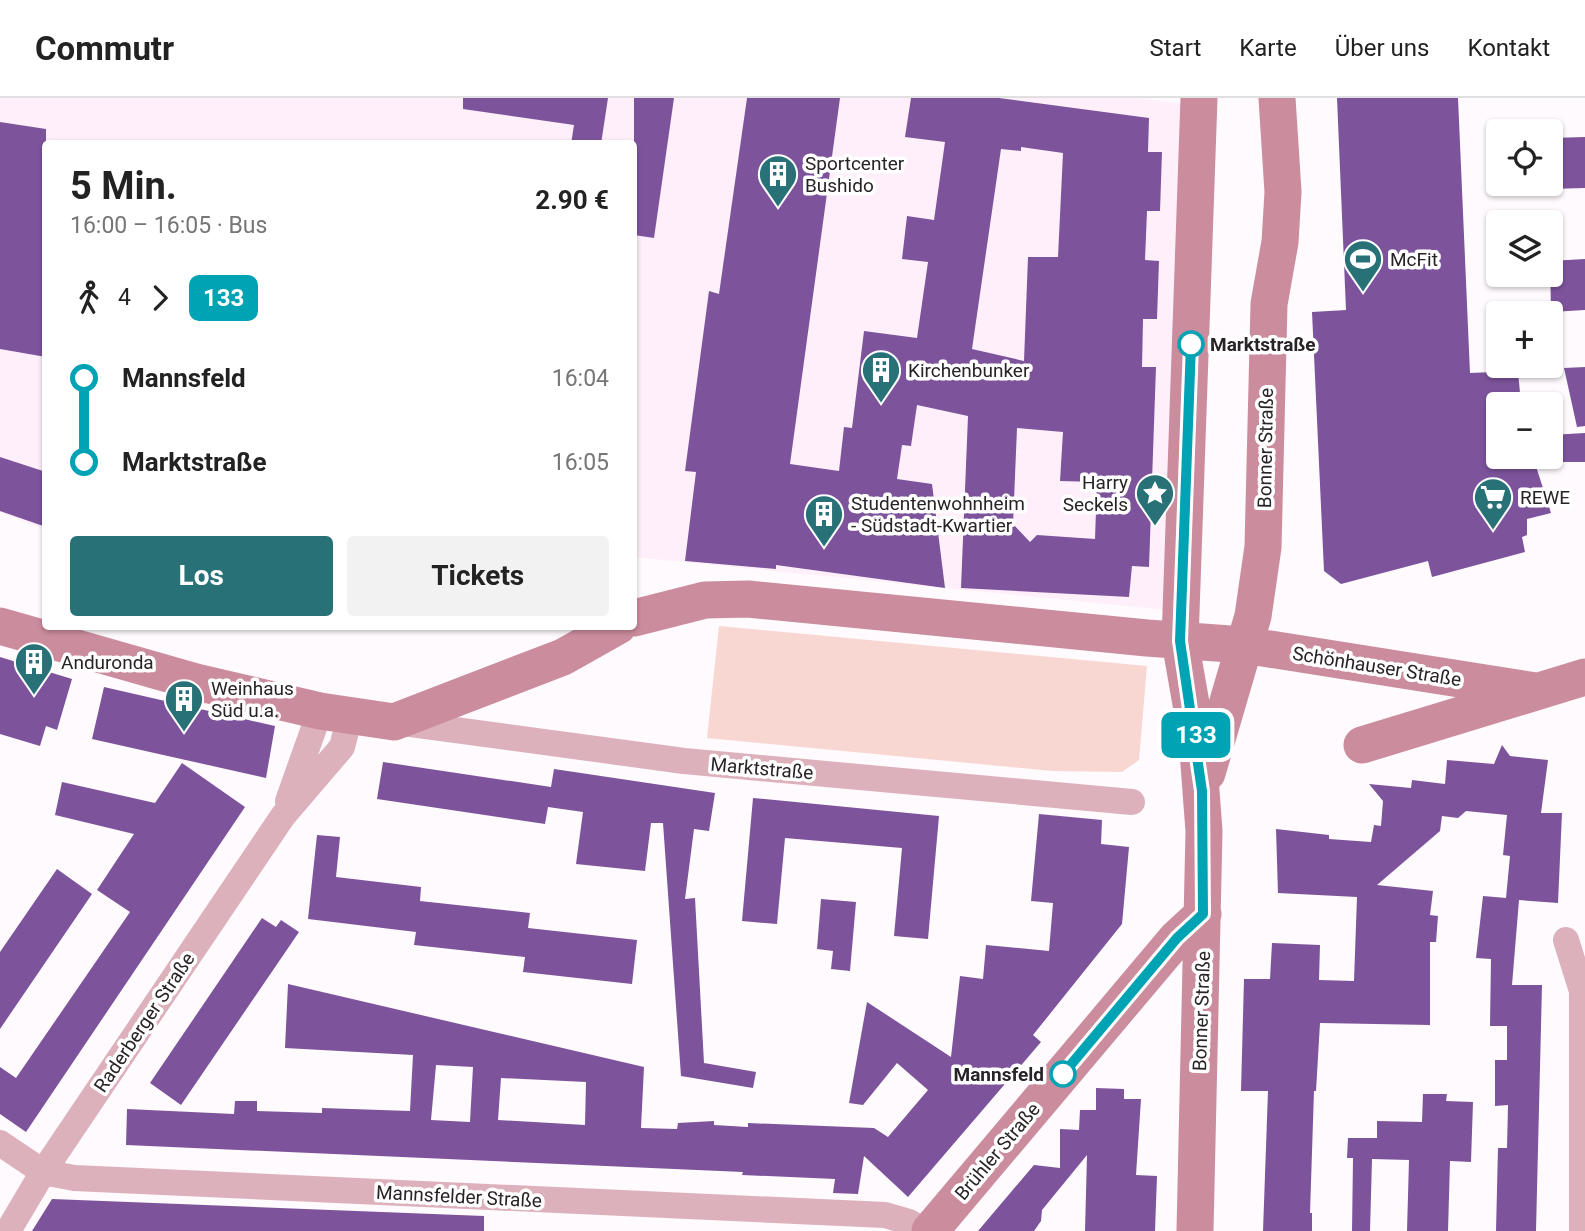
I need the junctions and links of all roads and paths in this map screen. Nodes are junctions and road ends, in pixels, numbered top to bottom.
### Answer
1 (1199, 98) edge
2 (1277, 98) edge
3 (637, 617) edge
4 (0, 626) edge
5 (611, 630) edge
6 (1180, 641) junction
7 (1231, 644) junction
8 (1585, 677) edge
9 (1536, 691) junction
10 (335, 713) junction
11 (394, 722) junction
12 (1362, 744) dead end
13 (1202, 791) junction
14 (1132, 802) dead end
15 (1203, 914) junction
16 (1566, 940) dead end
17 (0, 1143) edge
18 (43, 1172) junction
19 (1583, 1221) edge
20 (8, 1231) edge
21 (924, 1231) edge
22 (930, 1231) edge
23 (1195, 1231) edge

1 - 6 main road, Bonner Straße
2 - 7 main road, Bonner Straße
3 - 6 main road
4 - 10 main road, Marktstraße
5 - 11 main road, Marktstraße
6 - 7 main road
6 - 13 main road, Bonner Straße
7 - 9 main road, Schönhauser Straße
7 - 13 main road, Bonner Straße
8 - 9 main road, Schönhauser Straße
9 - 12 main road, Schönhauser Straße
10 - 11 main road, Marktstraße
10 - 18 street, Raderberger Straße
11 - 14 street, Marktstraße
13 - 15 main road, Bonner Straße
15 - 22 main road, Brühler Straße
15 - 23 main road, Bonner Straße
16 - 19 street
17 - 18 street, Mannsfelder Straße
18 - 20 street, Raderberger Straße
18 - 21 street, Mannsfelder Straße

